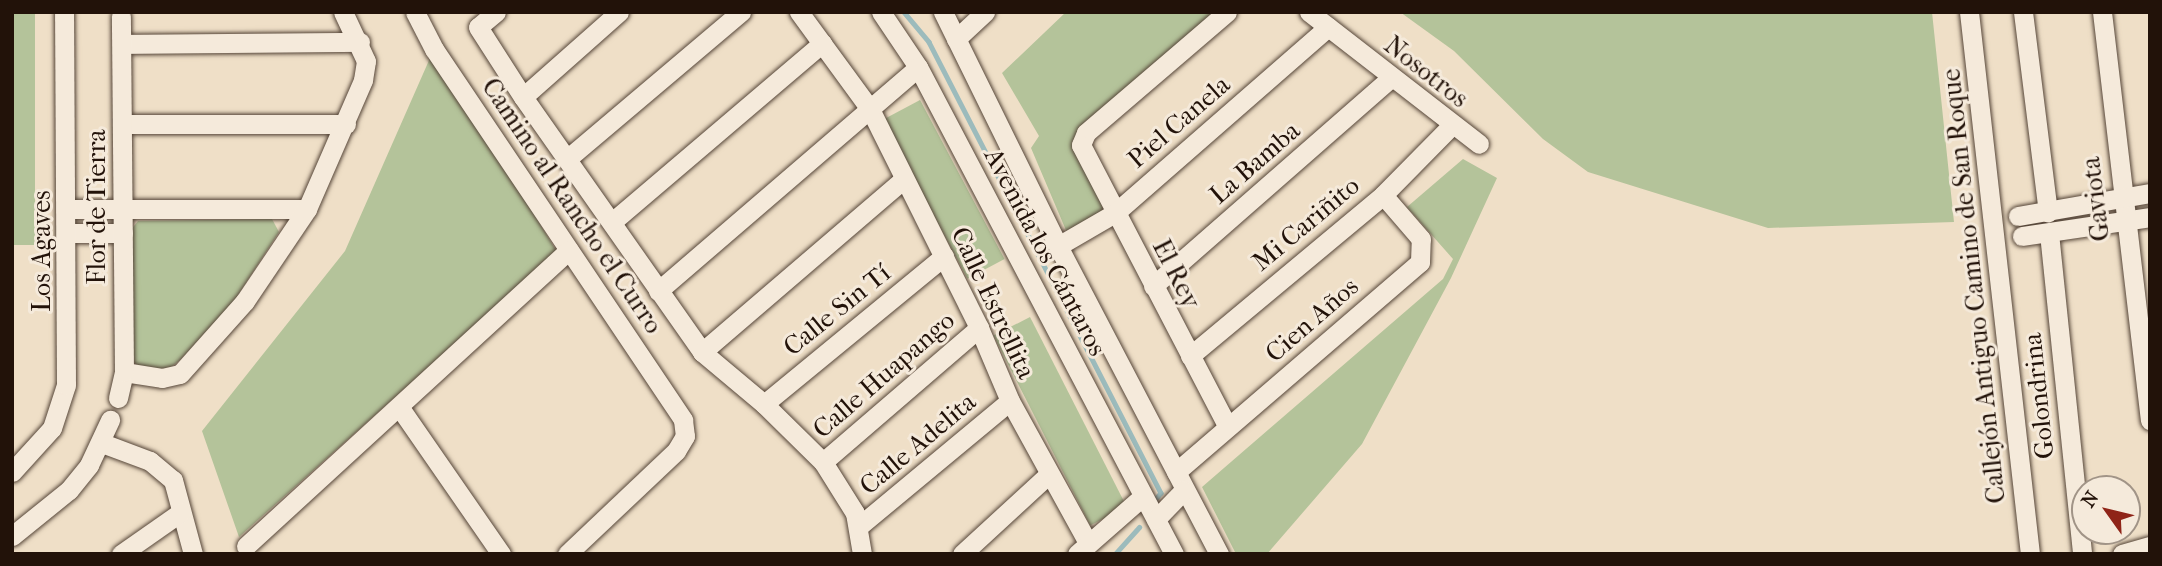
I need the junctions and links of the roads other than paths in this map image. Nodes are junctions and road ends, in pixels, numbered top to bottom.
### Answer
1 (64, 12) edge
2 (343, 12) edge
3 (415, 12) edge
4 (496, 12) edge
5 (619, 12) edge
6 (740, 12) edge
7 (799, 12) edge
8 (881, 12) edge
9 (943, 12) edge
10 (985, 12) edge
11 (1227, 12) edge
12 (1309, 12) edge
13 (1969, 12) edge
14 (2023, 12) edge
15 (2102, 12) edge
16 (121, 16) dead end
17 (474, 20) edge
18 (1328, 27) junction
19 (956, 39) junction
20 (360, 41) junction
21 (821, 43) junction
22 (123, 44) junction
23 (918, 67) junction
24 (1391, 78) junction
25 (523, 97) junction
26 (870, 109) junction
27 (123, 124) junction
28 (346, 124) junction
29 (1451, 126) junction
30 (1479, 145) dead end
31 (567, 159) junction
32 (905, 179) junction
33 (2150, 193) edge
34 (1383, 195) junction
35 (2122, 198) junction
36 (123, 208) junction
37 (69, 209) junction
38 (307, 209) junction
39 (2048, 212) junction
40 (1115, 213) junction
41 (2018, 216) dead end
42 (2150, 217) edge
43 (2126, 221) junction
44 (612, 222) junction
45 (69, 233) junction
46 (123, 233) junction
47 (2049, 233) junction
48 (2022, 236) dead end
49 (1058, 246) junction
50 (569, 250) junction
51 (944, 256) junction
52 (1153, 286) junction
53 (659, 291) junction
54 (979, 328) junction
55 (702, 352) junction
56 (1190, 356) junction
57 (124, 372) junction
58 (118, 398) dead end
59 (1010, 401) junction
60 (764, 404) junction
61 (400, 408) junction
62 (110, 420) dead end
63 (2150, 420) edge
64 (1227, 425) junction
65 (102, 443) junction
66 (823, 462) junction
67 (12, 472) edge
68 (1049, 474) junction
69 (1180, 481) junction
70 (1142, 497) junction
71 (181, 512) junction
72 (1156, 519) junction
73 (859, 527) junction
74 (12, 536) edge
75 (246, 546) dead end
76 (2150, 546) edge
77 (1083, 549) edge
78 (121, 554) edge
79 (193, 554) edge
80 (501, 554) edge
81 (566, 554) edge
82 (862, 554) edge
83 (961, 554) edge
84 (1174, 554) edge
85 (1219, 554) edge
86 (2030, 554) edge
87 (2082, 554) edge
88 (2122, 554) edge

1 - 37 street, Los Agaves
2 - 20 street
3 - 50 street, Camino al Rancho el Curro
4 - 17 street
5 - 25 street
6 - 31 street
7 - 21 street, Calle Estrellita
8 - 23 street, Avenida los Cántaros
9 - 19 street, Avenida los Cántaros
10 - 19 street
11 - 40 street, El Rey
12 - 18 street, Nosotros
13 - 86 street, Callejón Antiguo Camino de San Roque
14 - 39 street
15 - 35 street, Gaviota
16 - 22 street, Flor de Tierra
17 - 25 street
18 - 24 street, Nosotros
18 - 40 street, Piel Canela
19 - 49 street, Avenida los Cántaros
20 - 22 street
20 - 28 street
21 - 26 street, Calle Estrellita
21 - 44 street
22 - 27 street, Flor de Tierra
23 - 26 street
23 - 70 street, Avenida los Cántaros
24 - 29 street, Nosotros
24 - 52 street, La Bamba
25 - 31 street
26 - 32 street, Calle Estrellita
26 - 53 street
27 - 28 street
27 - 36 street, Flor de Tierra
28 - 38 street
29 - 30 street, Nosotros
29 - 34 street, Mi Cariñito
31 - 44 street
32 - 51 street, Calle Estrellita
32 - 55 street
33 - 35 street
34 - 56 street, Mi Cariñito
34 - 64 street, Cien Años
35 - 39 street
35 - 43 street, Gaviota
36 - 37 street
36 - 38 street
36 - 46 street, Flor de Tierra
37 - 45 street, Los Agaves
38 - 57 street
39 - 41 street
40 - 49 street, Piel Canela
40 - 52 street, El Rey
42 - 43 street
43 - 47 street
43 - 63 street, Gaviota
44 - 53 street
45 - 46 street
45 - 67 street, Los Agaves
46 - 57 street, Flor de Tierra
47 - 48 street
47 - 87 street, Golondrina
49 - 69 street, Avenida los Cántaros
50 - 61 street
50 - 81 street, Camino al Rancho el Curro
51 - 54 street, Calle Estrellita
51 - 60 street, Calle Sin Tí
52 - 56 street, El Rey
53 - 55 street
54 - 59 street, Calle Estrellita
54 - 66 street, Calle Huapango
55 - 60 street
56 - 64 street, El Rey
57 - 58 street, Flor de Tierra
59 - 68 street, Calle Estrellita
59 - 73 street, Calle Adelita
60 - 66 street
61 - 75 street
61 - 80 street
62 - 65 street
64 - 69 street, Cien Años
65 - 71 street
65 - 74 street
66 - 73 street
68 - 77 street, Calle Estrellita
68 - 83 street
69 - 72 street
69 - 85 street, Avenida los Cántaros
70 - 72 street, Avenida los Cántaros
70 - 77 street
71 - 78 street
71 - 79 street
72 - 84 street, Avenida los Cántaros
73 - 82 street
76 - 88 street

